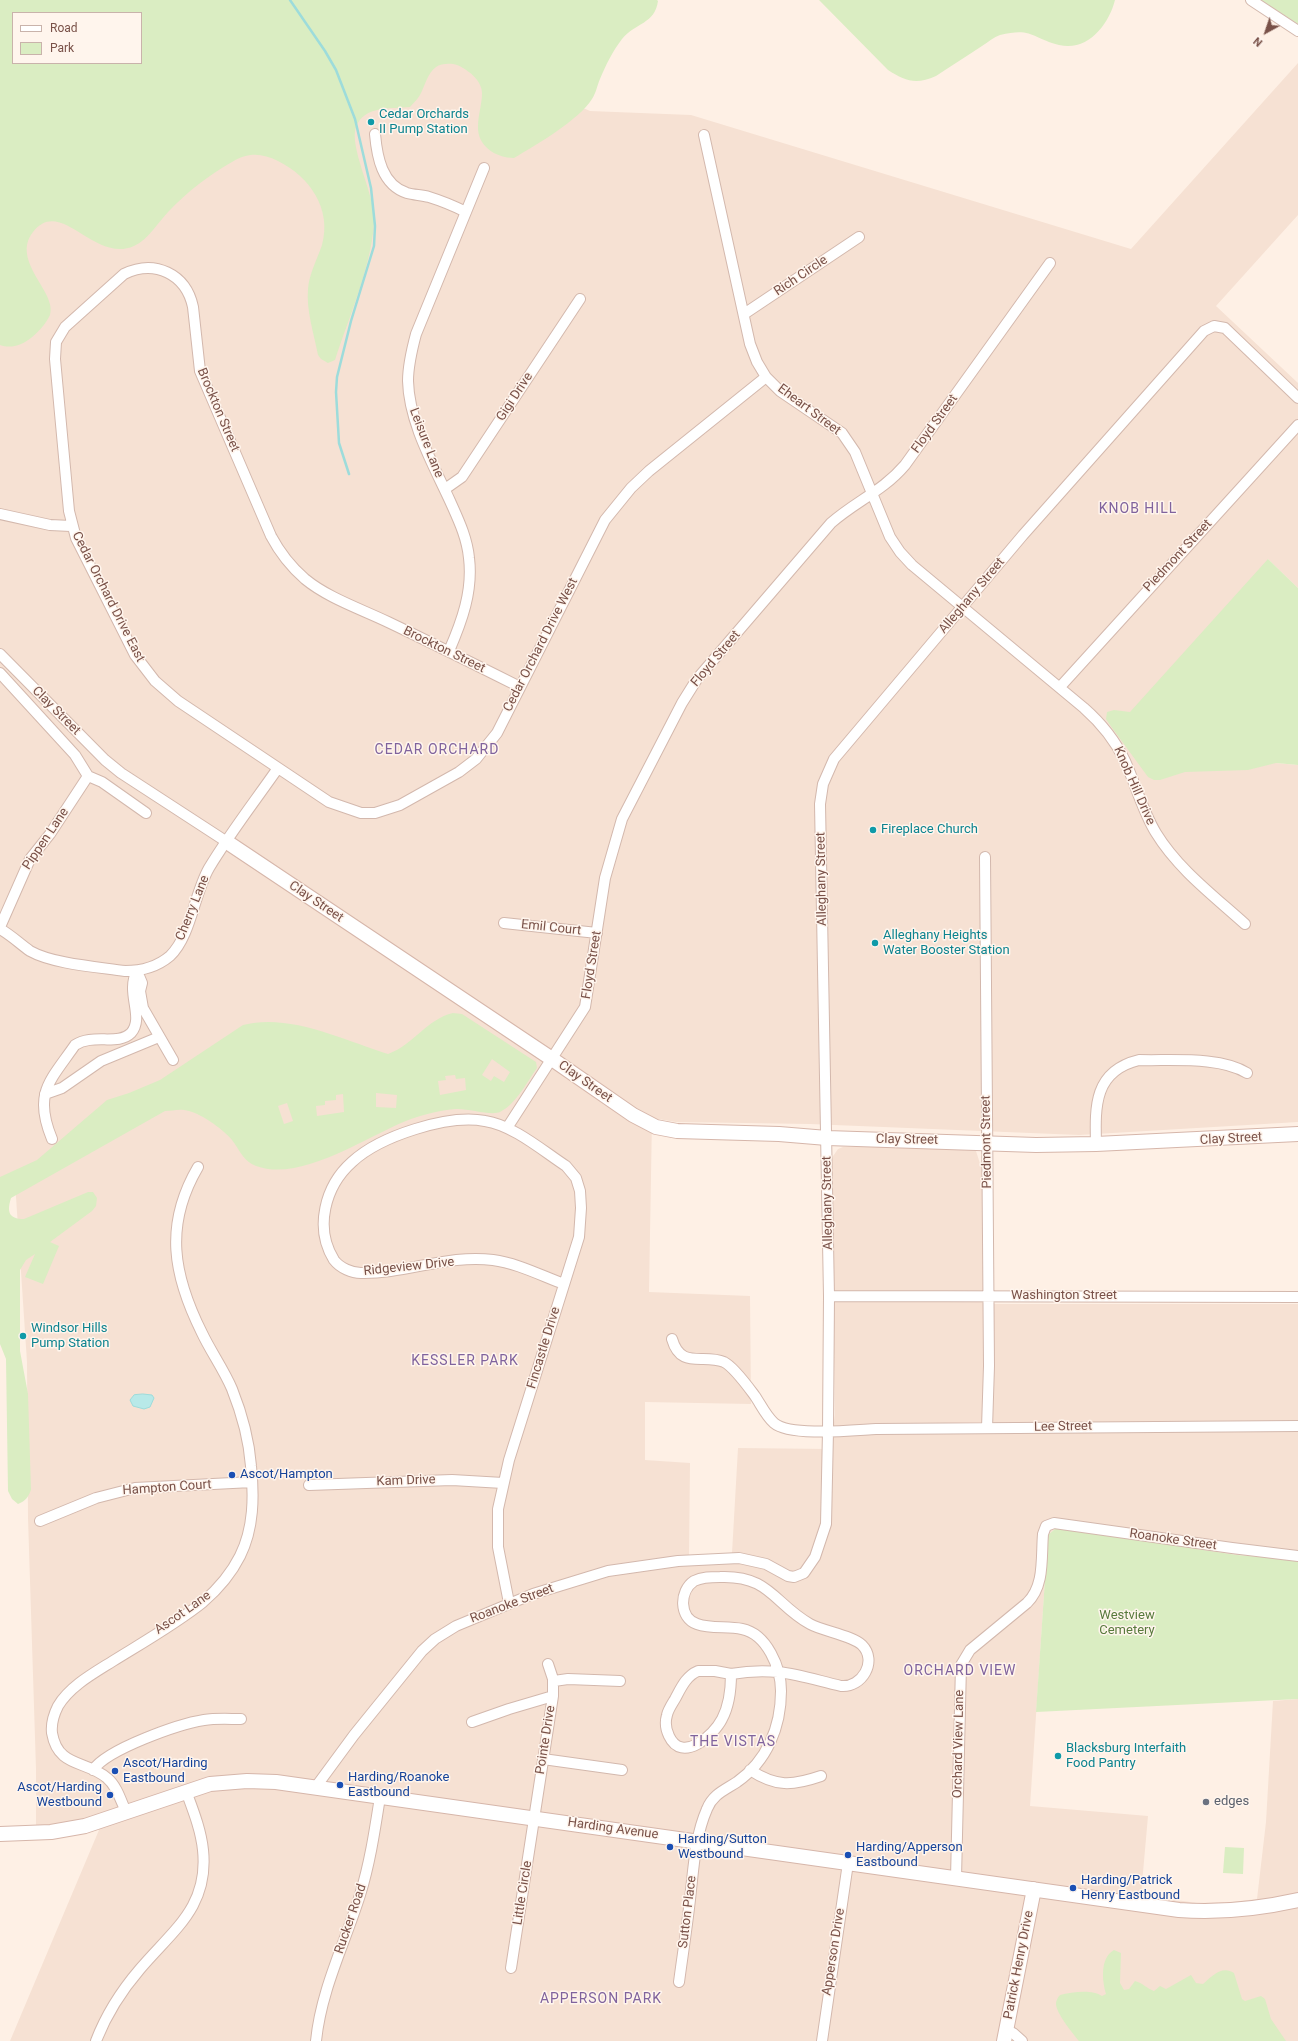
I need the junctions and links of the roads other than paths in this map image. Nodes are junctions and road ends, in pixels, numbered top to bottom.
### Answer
1 (1251, 0) edge
2 (1298, 31) edge
3 (374, 134) dead end
4 (704, 135) dead end
5 (484, 168) dead end
6 (466, 212) junction
7 (859, 238) dead end
8 (1050, 263) dead end
9 (580, 299) dead end
10 (744, 314) junction
11 (766, 377) junction
12 (1298, 398) edge
13 (1298, 425) edge
14 (445, 489) junction
15 (872, 495) junction
16 (0, 514) edge
17 (72, 526) junction
18 (963, 606) junction
19 (448, 651) junction
20 (0, 654) edge
21 (0, 673) edge
22 (520, 687) junction
23 (1060, 687) junction
24 (278, 768) junction
25 (88, 776) junction
26 (146, 813) dead end
27 (227, 842) junction
28 (985, 857) dead end
29 (504, 923) dead end
30 (1245, 924) dead end
31 (0, 928) edge
32 (597, 932) junction
33 (137, 971) junction
34 (158, 1037) junction
35 (552, 1059) junction
36 (173, 1060) dead end
37 (1247, 1073) dead end
38 (45, 1094) junction
39 (507, 1128) junction
40 (1298, 1134) edge
41 (827, 1138) junction
42 (52, 1139) dead end
43 (987, 1142) junction
44 (1096, 1144) junction
45 (198, 1167) dead end
46 (564, 1284) junction
47 (829, 1296) junction
48 (988, 1296) junction
49 (1298, 1297) edge
50 (672, 1339) dead end
51 (1298, 1426) edge
52 (987, 1428) junction
53 (828, 1430) junction
54 (252, 1482) junction
55 (503, 1483) junction
56 (309, 1485) dead end
57 (40, 1521) dead end
58 (1048, 1524) joint
59 (1298, 1556) edge
60 (802, 1575) joint
61 (508, 1603) junction
62 (548, 1664) dead end
63 (778, 1671) junction
64 (731, 1674) junction
65 (620, 1680) dead end
66 (554, 1681) junction
67 (553, 1696) junction
68 (241, 1719) dead end
69 (472, 1722) dead end
70 (543, 1759) junction
71 (93, 1770) junction
72 (622, 1770) dead end
73 (750, 1770) junction
74 (821, 1776) dead end
75 (315, 1788) junction
76 (186, 1791) junction
77 (380, 1796) junction
78 (126, 1812) junction
79 (534, 1817) junction
80 (0, 1834) edge
81 (697, 1842) junction
82 (848, 1863) junction
83 (956, 1878) junction
84 (1034, 1889) junction
85 (1298, 1900) edge
86 (511, 1968) dead end
87 (679, 1982) dead end
88 (1005, 2035) edge
89 (96, 2041) edge
90 (316, 2041) edge
91 (822, 2041) edge
92 (1022, 2041) edge

1 - 2 street
3 - 6 street
4 - 10 street, Eheart Street
5 - 6 street, Leisure Lane
6 - 14 street, Leisure Lane
7 - 10 street, Rich Circle
8 - 15 street, Floyd Street
9 - 14 street, Gigi Drive
10 - 11 street, Eheart Street
11 - 15 street, Eheart Street
11 - 22 street, Cedar Orchard Drive West
12 - 18 street, Alleghany Street
13 - 23 street, Piedmont Street
14 - 19 street, Leisure Lane
15 - 18 street, Eheart Street
15 - 32 street, Floyd Street
16 - 17 street
17 - 19 street, Brockton Street
17 - 24 street, Cedar Orchard Drive East
18 - 23 street, Knob Hill Drive
18 - 41 street, Alleghany Street
19 - 22 street, Brockton Street
20 - 27 street, Clay Street
21 - 25 street
22 - 24 street, Cedar Orchard Drive West
23 - 30 street, Knob Hill Drive
24 - 27 street, Cherry Lane
25 - 26 street
25 - 31 street, Pippen Lane
27 - 33 street, Cherry Lane
27 - 35 main road, Clay Street
28 - 43 street, Piedmont Street
29 - 32 street, Emil Court
31 - 33 street, Cherry Lane
32 - 35 street, Floyd Street
33 - 34 street
33 - 38 street
34 - 36 street
34 - 38 street
35 - 39 street, Floyd Street
35 - 41 main road, Clay Street
37 - 44 street
38 - 42 street
39 - 46 street, Fincastle Drive
39 - 46 street, Ridgeview Drive
40 - 44 main road, Clay Street
41 - 43 main road, Clay Street
41 - 47 street, Alleghany Street
43 - 44 main road, Clay Street
43 - 48 street, Piedmont Street
45 - 54 street, Ascot Lane
46 - 55 street, Fincastle Drive
47 - 48 street, Washington Street
47 - 53 street, Alleghany Street
48 - 49 street, Washington Street
48 - 52 street, Piedmont Street
50 - 53 street, Lee Street
51 - 52 street, Lee Street
52 - 53 street, Lee Street
53 - 60 street, Alleghany Street
54 - 57 street, Hampton Court
54 - 71 street, Ascot Lane
55 - 56 street, Kam Drive
55 - 61 street, Fincastle Drive
58 - 59 street, Roanoke Street
58 - 83 street, Orchard View Lane
60 - 61 street, Roanoke Street
61 - 75 street, Roanoke Street
62 - 66 street, Pointe Drive
63 - 63 street, Sutton Place
63 - 64 street
63 - 73 street, Sutton Place
64 - 64 street
65 - 66 street
66 - 67 street, Pointe Drive
67 - 69 street
67 - 70 street, Pointe Drive
68 - 71 street
70 - 72 street
70 - 79 street, Pointe Drive
71 - 78 street, Ascot Lane
73 - 74 street
73 - 81 street, Sutton Place
75 - 76 main road, Harding Avenue
75 - 77 main road, Harding Avenue
76 - 78 main road, Harding Avenue
76 - 89 street
77 - 79 main road, Harding Avenue
77 - 90 street, Rucker Road
78 - 80 main road, Harding Avenue
79 - 81 main road, Harding Avenue
79 - 86 street, Little Circle
81 - 82 main road, Harding Avenue
81 - 87 street, Sutton Place
82 - 83 main road, Harding Avenue
82 - 91 street, Apperson Drive
83 - 84 main road, Harding Avenue
84 - 85 main road, Harding Avenue
84 - 88 main road, Patrick Henry Drive
88 - 92 street

